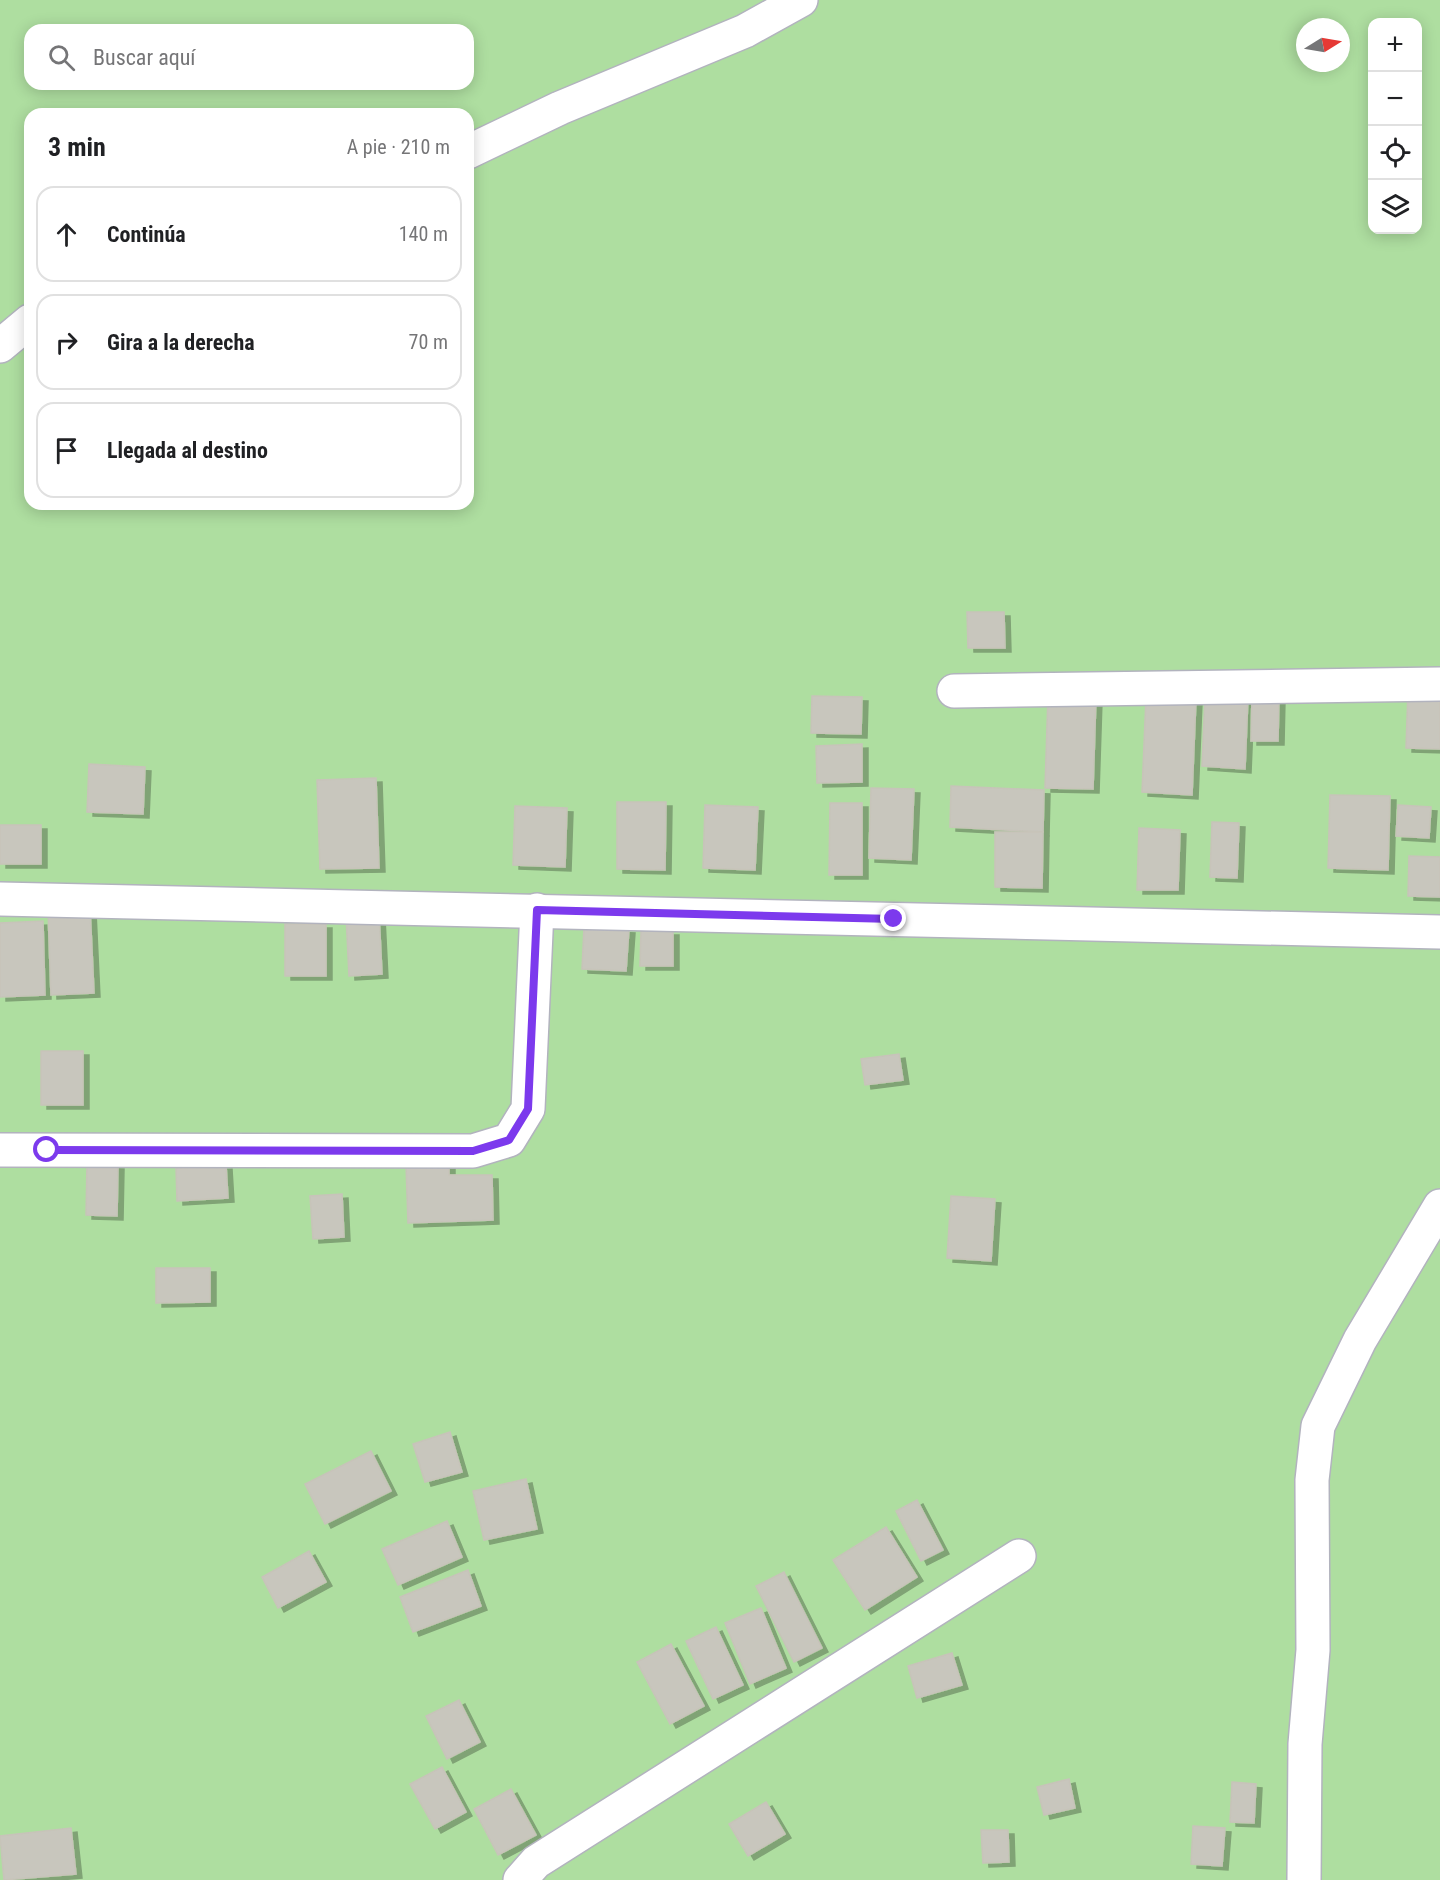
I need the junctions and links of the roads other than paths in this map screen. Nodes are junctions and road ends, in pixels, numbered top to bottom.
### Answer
1 (801, 0) edge
2 (474, 149) edge
3 (24, 326) edge
4 (0, 346) edge
5 (1440, 684) edge
6 (954, 691) dead end
7 (0, 899) edge
8 (537, 910) junction
9 (1440, 932) edge
10 (0, 1150) edge
11 (1440, 1206) edge
12 (1019, 1556) dead end
13 (520, 1880) edge
14 (1304, 1880) edge

1 - 2 street
3 - 4 street
5 - 6 street
7 - 8 street
8 - 9 street
8 - 10 street
11 - 14 street
12 - 13 street

